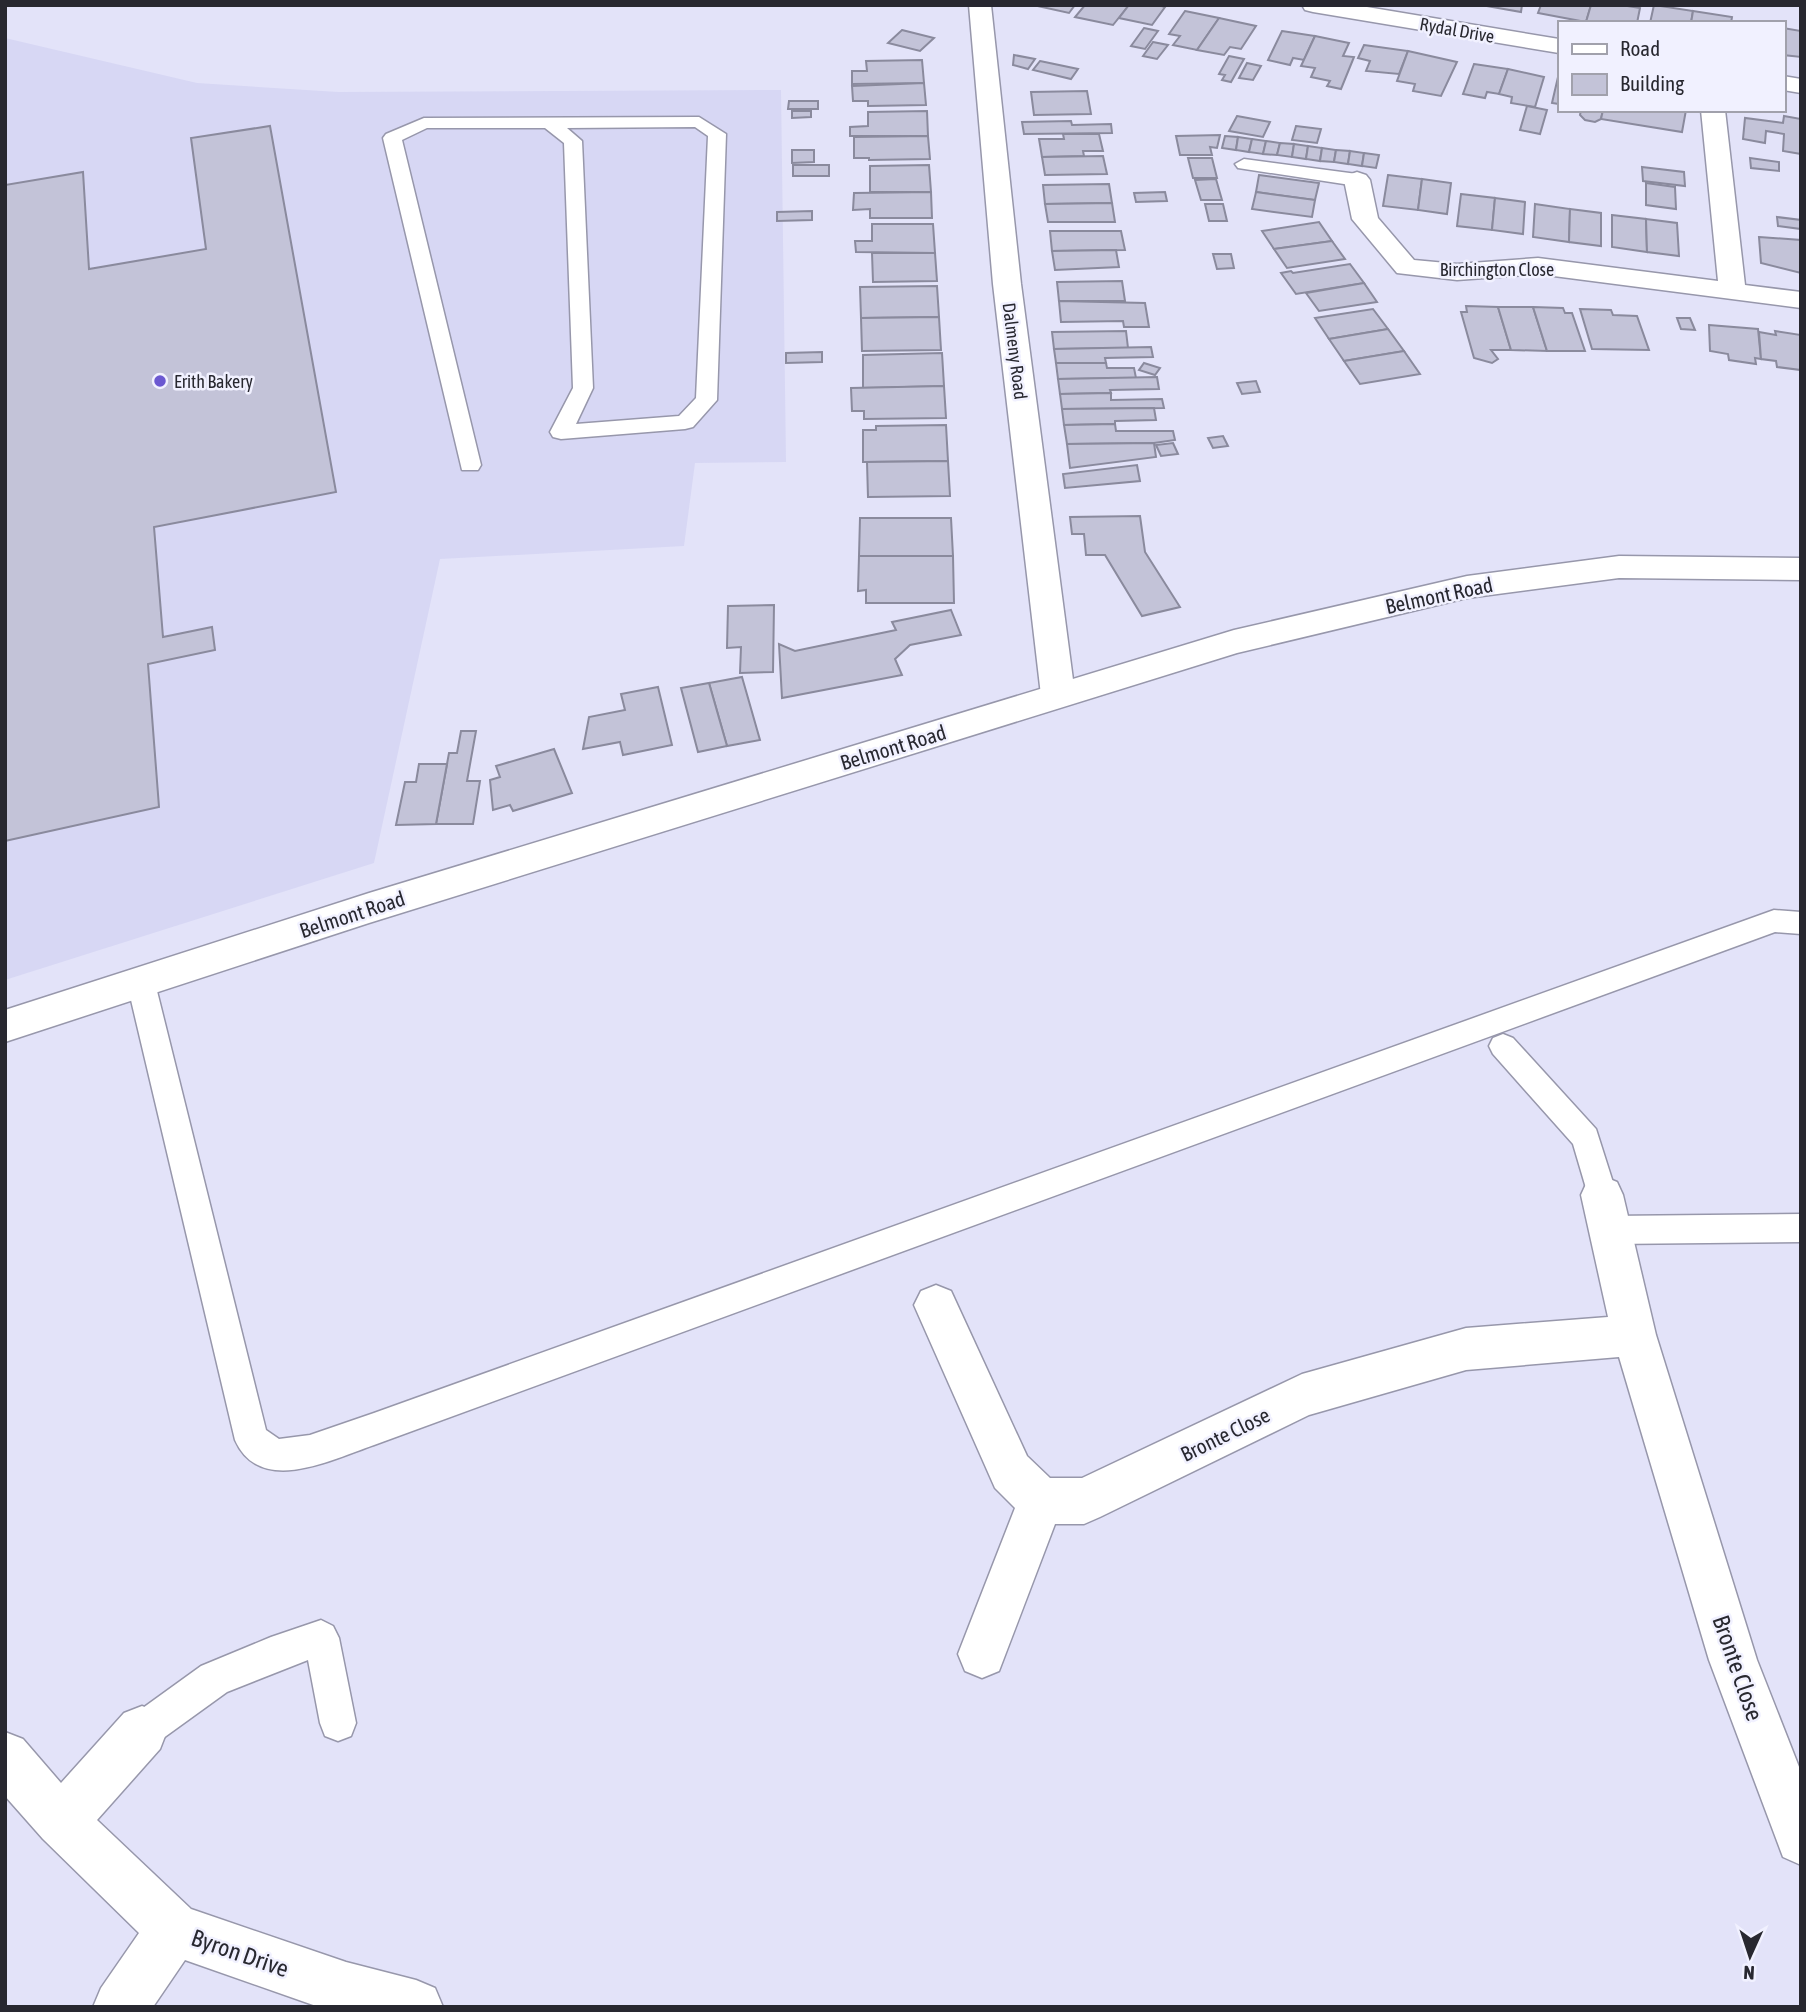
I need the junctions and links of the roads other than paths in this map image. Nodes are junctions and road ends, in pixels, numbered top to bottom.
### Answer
1 (980, 5) edge
2 (1313, 5) edge
3 (1558, 46) edge
4 (1713, 112) edge
5 (550, 122) junction
6 (1244, 164) dead end
7 (1357, 180) joint
8 (1732, 290) junction
9 (1801, 300) edge
10 (470, 465) dead end
11 (1801, 569) edge
12 (1058, 695) junction
13 (1801, 923) edge
14 (141, 983) junction
15 (5, 1026) edge
16 (1503, 1046) dead end
17 (1606, 1213) junction
18 (1801, 1228) edge
19 (936, 1305) dead end
20 (1634, 1335) junction
21 (1041, 1501) junction
22 (982, 1654) dead end
23 (338, 1723) dead end
24 (142, 1731) joint
25 (5, 1757) edge
26 (61, 1821) junction
27 (1801, 1839) edge
28 (174, 1930) junction
29 (120, 2007) edge
30 (416, 2007) edge

1 - 12 street, Dalmeny Road
2 - 3 street, Rydal Drive
4 - 8 street
5 - 5 lane
5 - 10 lane
6 - 7 lane
7 - 8 street, Birchington Close
8 - 9 street, Birchington Close
11 - 12 street, Belmont Road
12 - 14 street, Belmont Road
13 - 14 lane
14 - 15 street, Belmont Road
16 - 17 lane
17 - 18 lane
17 - 20 street, Bronte Close
19 - 21 street
20 - 21 street, Bronte Close
20 - 27 street, Bronte Close
21 - 22 street
23 - 24 lane
24 - 26 street
25 - 26 street, Byron Drive
26 - 28 street, Byron Drive
28 - 29 street
28 - 30 street, Byron Drive

